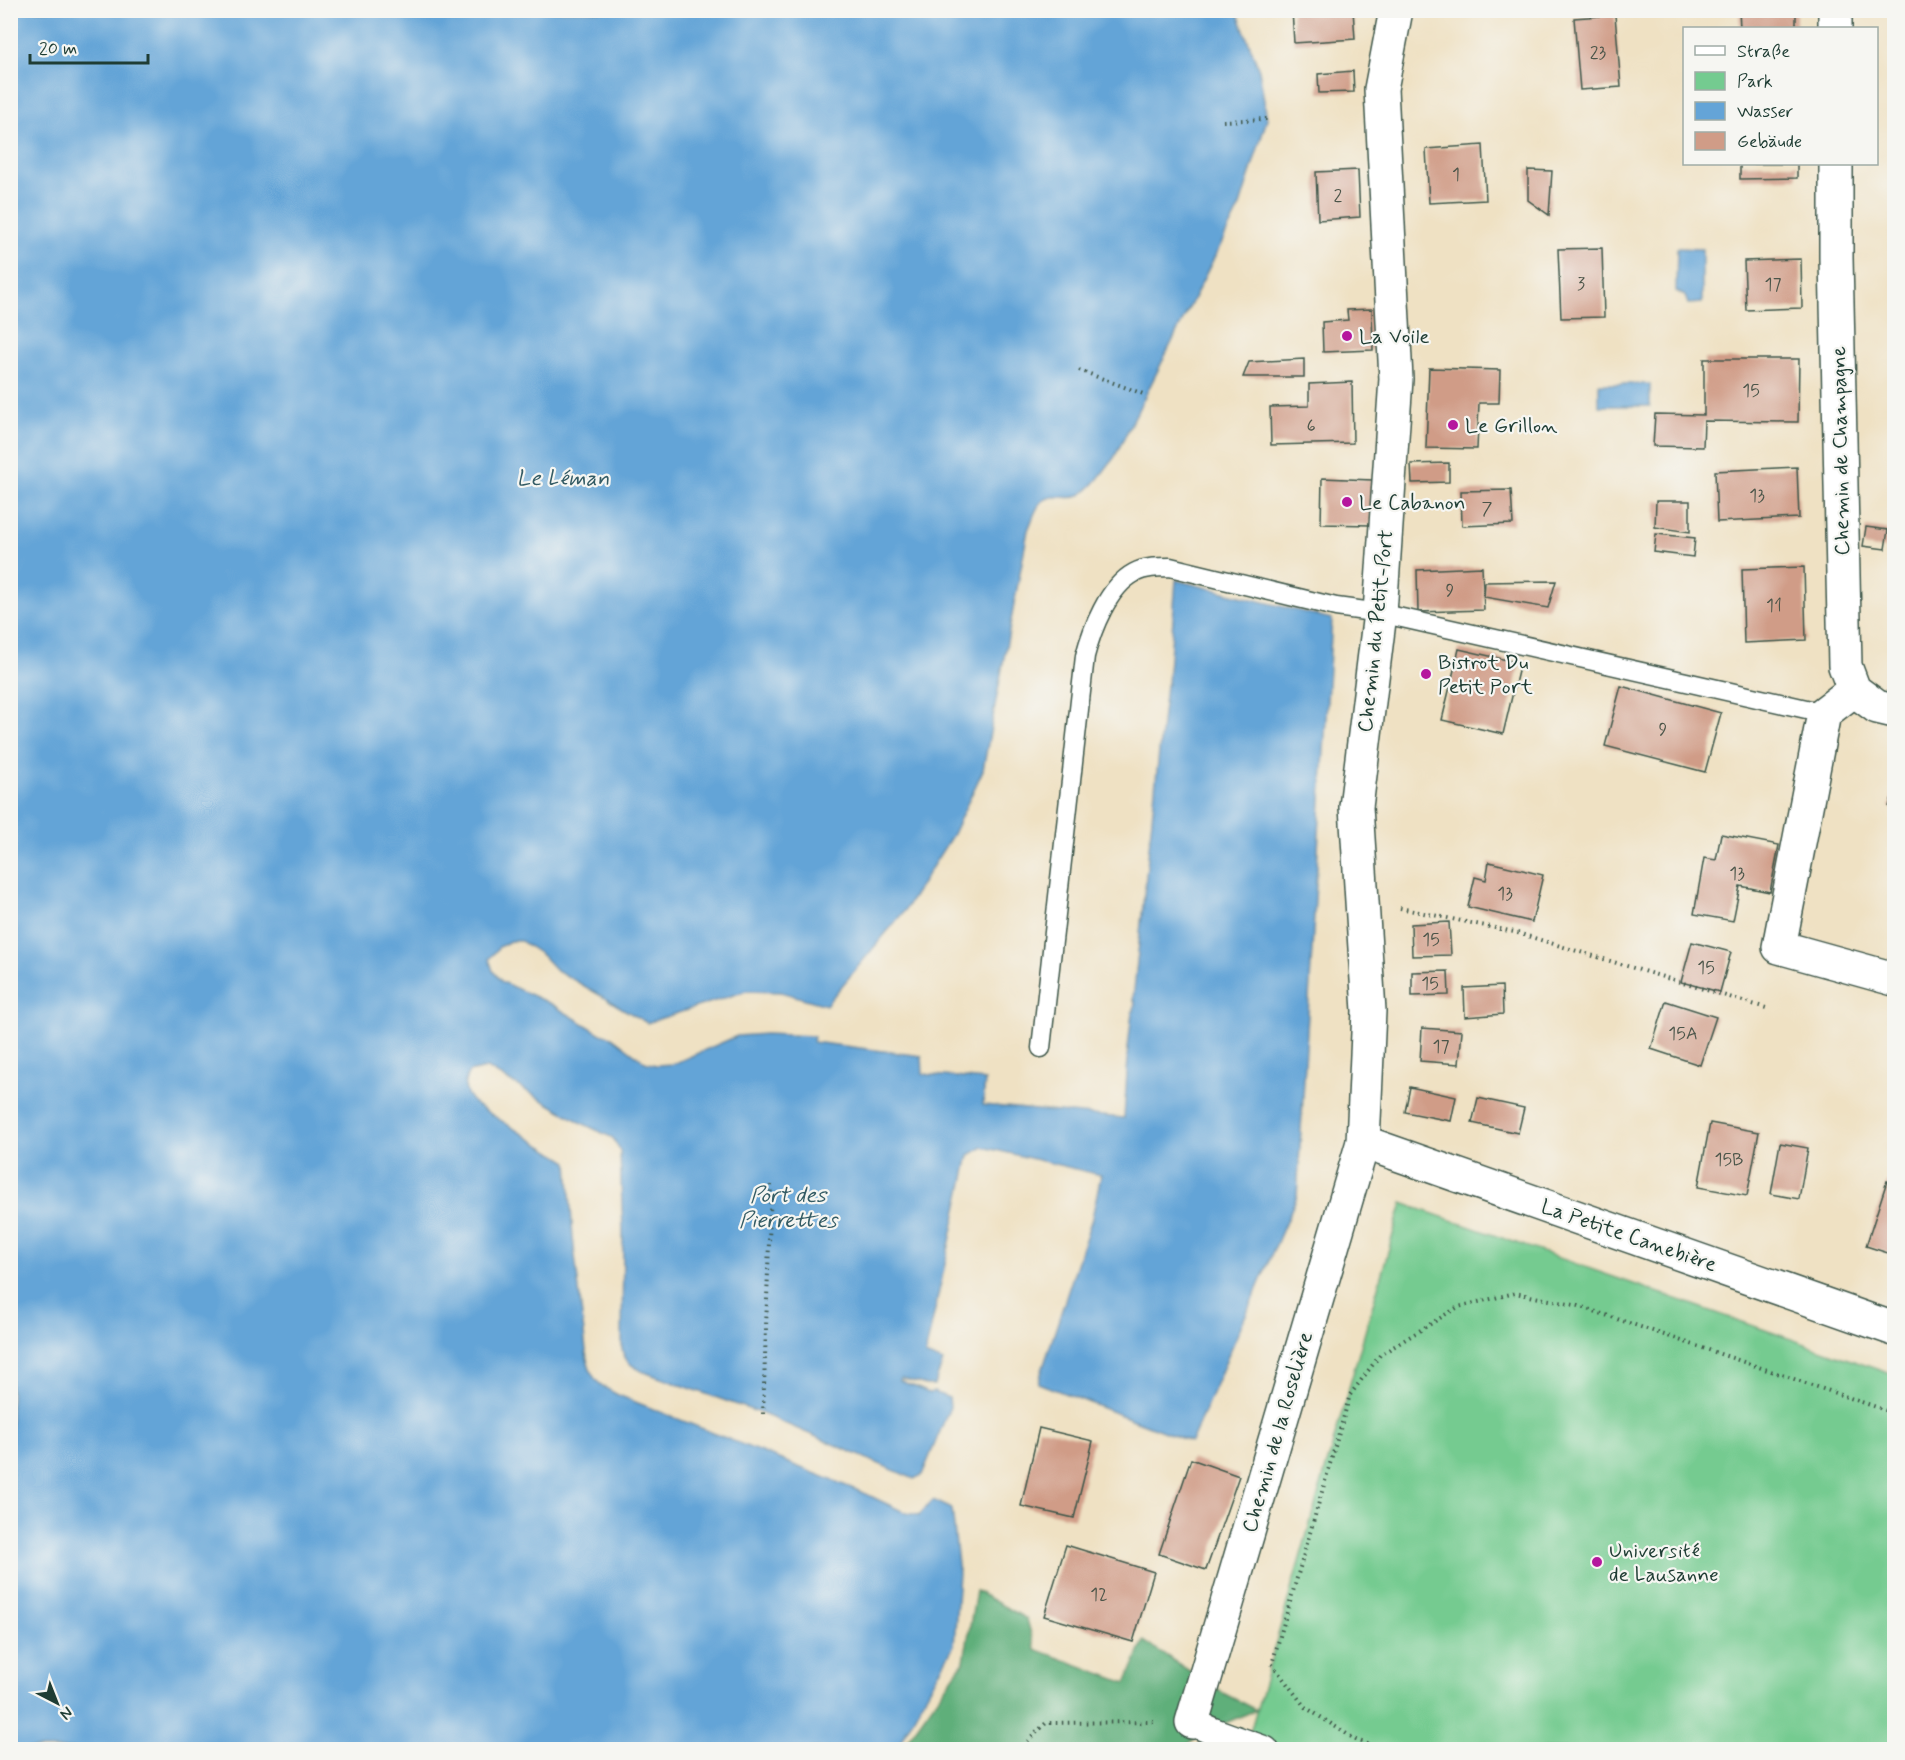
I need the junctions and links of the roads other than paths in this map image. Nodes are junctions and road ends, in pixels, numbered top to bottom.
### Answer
1 (1835, 10) edge
2 (1399, 11) edge
3 (1835, 27) edge
4 (1836, 165) edge
5 (1380, 613) junction
6 (1854, 690) junction
7 (1894, 711) edge
8 (1824, 713) junction
9 (1894, 979) edge
10 (1041, 1048) dead end
11 (1363, 1142) junction
12 (1894, 1329) edge
13 (1192, 1722) joint
14 (1265, 1749) edge

1 - 3 street
2 - 5 street, Chemin du Petit-Port
4 - 6 street, Chemin de Champagne
5 - 8 lane
5 - 10 lane
5 - 11 street, Chemin du Petit-Port
6 - 7 street
6 - 8 street
8 - 9 street
11 - 12 street, La Petite Canebière
11 - 13 street, Chemin de la Roselière
13 - 14 street

